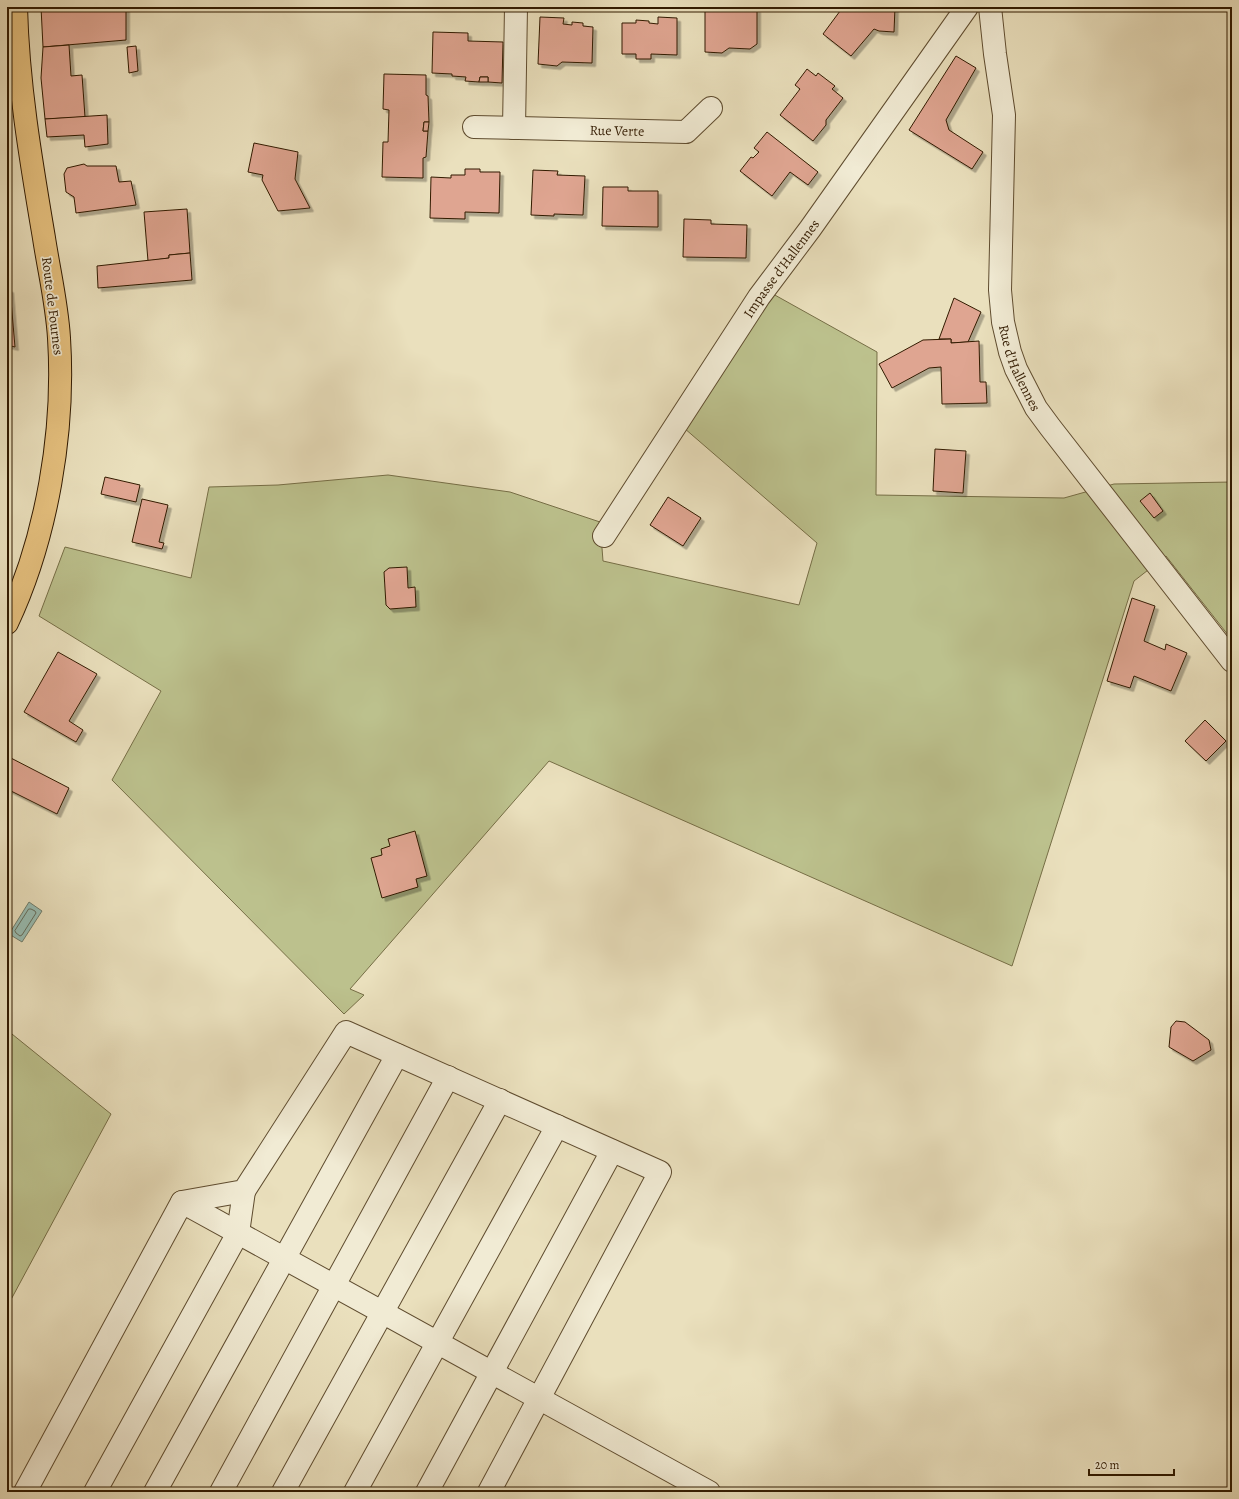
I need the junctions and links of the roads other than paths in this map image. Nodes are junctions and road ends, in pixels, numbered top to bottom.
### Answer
1 (16, 7) edge
2 (516, 7) edge
3 (967, 7) edge
4 (990, 7) edge
5 (711, 108) dead end
6 (474, 127) dead end
7 (514, 128) junction
8 (604, 536) dead end
9 (7, 623) edge
10 (1232, 661) edge
11 (397, 1055) junction
12 (448, 1077) junction
13 (500, 1100) junction
14 (557, 1126) junction
15 (612, 1151) junction
16 (244, 1191) junction
17 (182, 1202) junction
18 (238, 1232) junction
19 (284, 1258) junction
20 (334, 1286) junction
21 (382, 1312) junction
22 (437, 1343) junction
23 (492, 1373) junction
24 (539, 1399) junction
25 (25, 1492) edge
26 (95, 1492) edge
27 (155, 1492) edge
28 (221, 1492) edge
29 (283, 1492) edge
30 (355, 1492) edge
31 (427, 1492) edge
32 (489, 1492) edge
33 (708, 1492) edge

1 - 9 main road, Route de Fournes
2 - 7 street
3 - 8 street, Impasse d'Hallennes
4 - 10 street, Rue d'Hallennes
5 - 7 street, Rue Verte
6 - 7 street, Rue Verte
11 - 12 street
11 - 16 street
11 - 19 street
12 - 13 street
12 - 20 street
13 - 14 street
13 - 21 street
14 - 15 street
14 - 22 street
15 - 23 street
15 - 24 street
16 - 17 street
16 - 18 street
17 - 18 street
17 - 25 street
18 - 19 street
18 - 26 street
19 - 20 street
19 - 27 street
20 - 21 street
20 - 28 street
21 - 22 street
21 - 29 street
22 - 23 street
22 - 30 street
23 - 24 street
23 - 31 street
24 - 32 street
24 - 33 street

